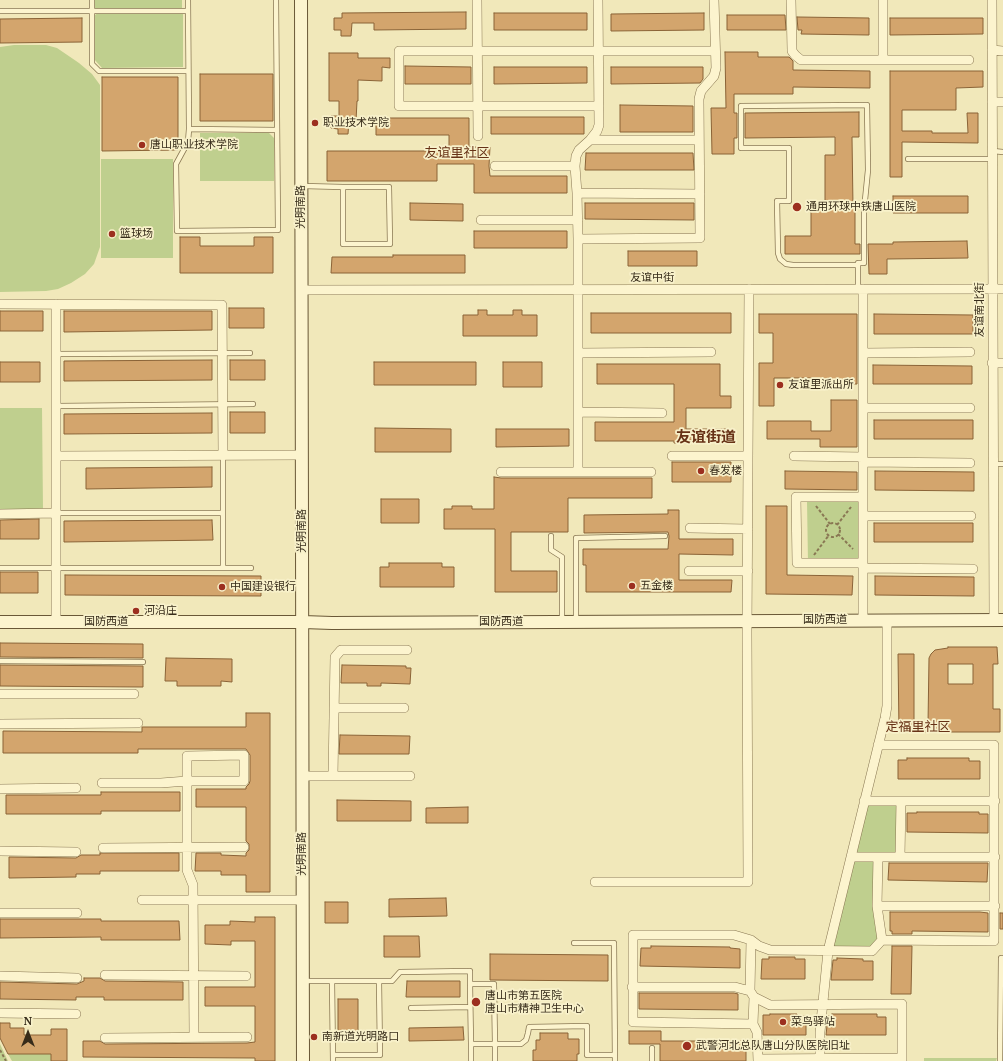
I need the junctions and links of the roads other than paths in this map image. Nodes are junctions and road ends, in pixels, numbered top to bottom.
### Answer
1 (92, 0) edge
2 (188, 0) edge
3 (276, 0) edge
4 (301, 0) edge
5 (478, 0) edge
6 (598, 0) edge
7 (714, 0) edge
8 (791, 0) edge
9 (883, 0) edge
10 (992, 0) edge
11 (0, 11) edge
12 (92, 11) junction
13 (188, 11) junction
14 (992, 50) junction
15 (1003, 50) edge
16 (478, 51) junction
17 (598, 51) junction
18 (715, 51) junction
19 (883, 60) junction
20 (969, 60) dead end
21 (188, 71) junction
22 (992, 102) junction
23 (1003, 102) edge
24 (478, 106) junction
25 (599, 106) junction
26 (189, 129) junction
27 (277, 130) junction
28 (478, 136) dead end
29 (590, 140) junction
30 (699, 140) junction
31 (1003, 152) edge
32 (993, 155) junction
33 (908, 159) dead end
34 (496, 166) dead end
35 (575, 166) junction
36 (301, 186) junction
37 (343, 187) junction
38 (577, 193) junction
39 (700, 194) junction
40 (481, 220) dead end
41 (578, 220) junction
42 (578, 239) junction
43 (858, 266) junction
44 (992, 289) junction
45 (1003, 289) edge
46 (301, 290) junction
47 (577, 290) junction
48 (749, 290) junction
49 (860, 290) junction
50 (0, 304) edge
51 (56, 304) junction
52 (711, 352) dead end
53 (970, 352) dead end
54 (222, 353) junction
55 (250, 353) dead end
56 (578, 353) junction
57 (863, 353) junction
58 (56, 354) junction
59 (992, 363) junction
60 (1003, 363) edge
61 (253, 404) dead end
62 (223, 405) junction
63 (56, 406) junction
64 (863, 408) junction
65 (970, 408) dead end
66 (578, 412) junction
67 (662, 413) dead end
68 (223, 455) junction
69 (302, 455) junction
70 (56, 456) junction
71 (672, 456) dead end
72 (748, 456) junction
73 (794, 456) dead end
74 (863, 460) junction
75 (970, 463) dead end
76 (993, 464) junction
77 (1003, 464) edge
78 (501, 472) dead end
79 (578, 472) junction
80 (651, 472) dead end
81 (861, 497) junction
82 (56, 513) junction
83 (223, 513) junction
84 (0, 514) edge
85 (863, 516) junction
86 (971, 516) dead end
87 (690, 528) dead end
88 (748, 529) junction
89 (551, 536) dead end
90 (665, 536) dead end
91 (863, 563) junction
92 (0, 568) edge
93 (56, 568) junction
94 (223, 568) junction
95 (251, 568) dead end
96 (973, 569) dead end
97 (689, 571) dead end
98 (748, 571) junction
99 (863, 620) junction
100 (887, 620) junction
101 (999, 620) edge
102 (748, 621) junction
103 (0, 622) edge
104 (56, 622) junction
105 (303, 622) junction
106 (562, 622) junction
107 (576, 622) junction
108 (407, 650) dead end
109 (0, 661) edge
110 (143, 662) dead end
111 (0, 694) edge
112 (134, 694) dead end
113 (334, 708) junction
114 (404, 708) dead end
115 (138, 723) dead end
116 (0, 724) edge
117 (878, 746) junction
118 (302, 776) junction
119 (333, 776) junction
120 (410, 776) dead end
121 (187, 781) junction
122 (102, 783) dead end
123 (76, 788) dead end
124 (0, 789) edge
125 (864, 801) junction
126 (901, 801) junction
127 (995, 801) junction
128 (244, 846) dead end
129 (187, 847) junction
130 (103, 848) dead end
131 (0, 851) edge
132 (76, 852) dead end
133 (851, 857) junction
134 (878, 857) junction
135 (900, 857) junction
136 (995, 857) junction
137 (595, 882) dead end
138 (142, 900) dead end
139 (194, 900) junction
140 (302, 900) junction
141 (877, 906) junction
142 (995, 906) junction
143 (0, 913) edge
144 (77, 913) dead end
145 (750, 940) junction
146 (882, 940) junction
147 (574, 943) dead end
148 (828, 951) junction
149 (1003, 958) edge
150 (105, 975) dead end
151 (0, 976) edge
152 (194, 976) junction
153 (246, 976) dead end
154 (77, 978) dead end
155 (302, 981) junction
156 (332, 981) junction
157 (379, 981) junction
158 (470, 984) junction
159 (632, 987) junction
160 (752, 994) junction
161 (822, 1005) junction
162 (470, 1007) junction
163 (411, 1008) dead end
164 (0, 1013) edge
165 (76, 1014) dead end
166 (753, 1024) junction
167 (194, 1037) junction
168 (247, 1037) dead end
169 (105, 1038) dead end
170 (1002, 1041) edge
171 (471, 1044) junction
172 (495, 1044) junction
173 (652, 1048) dead end
174 (333, 1055) junction
175 (615, 1055) junction
176 (758, 1060) edge
177 (820, 1060) edge
178 (902, 1060) edge
179 (303, 1061) edge
180 (333, 1061) edge
181 (471, 1061) edge
182 (495, 1061) edge
183 (615, 1061) edge
184 (652, 1061) edge
185 (1000, 1061) edge

1 - 12 lane
2 - 13 lane
3 - 27 lane
4 - 36 main road, 光明南路
5 - 16 street
6 - 17 street
7 - 18 street
8 - 19 street
9 - 19 street
10 - 14 street, 友谊南北街
11 - 12 lane
12 - 13 lane
12 - 21 lane
13 - 21 lane
14 - 15 street
14 - 22 street, 友谊南北街
16 - 17 street
16 - 24 street
16 - 24 street
17 - 18 street
17 - 25 street
18 - 30 street
19 - 20 street
21 - 26 lane
22 - 23 street
22 - 32 street, 友谊南北街
24 - 25 street
24 - 28 street
25 - 29 street
26 - 27 lane
26 - 27 lane
29 - 30 street
29 - 35 street
30 - 39 street
31 - 32 lane
32 - 33 lane
32 - 44 street, 友谊南北街
34 - 35 street
35 - 38 street
36 - 37 lane
36 - 46 main road, 光明南路
37 - 37 lane
38 - 39 street
38 - 41 street
39 - 42 street
40 - 41 street
41 - 42 street
42 - 47 street
43 - 43 lane
43 - 49 lane
44 - 45 street, 友谊中街
44 - 49 street, 友谊中街
44 - 59 street, 友谊南北街
46 - 47 street, 友谊中街
46 - 69 main road, 光明南路
47 - 48 street, 友谊中街
47 - 56 street
48 - 49 street, 友谊中街
48 - 72 street
49 - 57 street
50 - 51 street
51 - 54 street
51 - 58 street
52 - 56 street
53 - 57 street
54 - 55 lane
54 - 58 lane
54 - 62 street
56 - 66 street
57 - 64 street
58 - 63 street
59 - 60 street
59 - 76 street, 友谊南北街
61 - 62 lane
62 - 63 lane
62 - 68 street
63 - 70 street
64 - 65 street
64 - 74 street
66 - 67 street
66 - 79 street
68 - 69 street
68 - 70 street
68 - 83 lane
69 - 105 main road, 光明南路
70 - 82 street
71 - 72 street
72 - 88 street
73 - 74 street
74 - 75 street
74 - 81 street
76 - 77 lane
76 - 101 street, 友谊南北街
78 - 79 street
79 - 80 street
81 - 85 street
81 - 91 street
82 - 83 lane
82 - 84 street
82 - 93 street
83 - 94 lane
85 - 86 street
85 - 91 street
87 - 88 street
88 - 98 street
89 - 106 lane
90 - 107 lane
91 - 96 street
91 - 99 street
92 - 93 lane
93 - 94 lane
93 - 104 street
94 - 95 lane
97 - 98 street
98 - 102 street
99 - 100 main road, 国防西道
99 - 102 main road, 国防西道
100 - 101 main road, 国防西道
100 - 117 street
102 - 107 main road, 国防西道
102 - 137 street
103 - 104 main road, 国防西道
104 - 105 main road, 国防西道
105 - 106 main road, 国防西道
105 - 118 main road, 光明南路
106 - 107 main road, 国防西道
108 - 113 street
109 - 110 lane
111 - 112 street
113 - 114 street
113 - 119 street
115 - 116 street
117 - 125 street
117 - 127 street
118 - 119 street
118 - 140 main road, 光明南路
119 - 120 street
121 - 121 street
121 - 122 street
121 - 129 street
123 - 124 street
125 - 126 street
125 - 133 street
126 - 127 street
126 - 135 street
127 - 136 street
128 - 129 street
129 - 130 street
129 - 139 street
131 - 132 street
133 - 134 street
133 - 148 street
134 - 135 street
134 - 141 street
135 - 136 street
136 - 142 street
138 - 139 street
139 - 140 street
139 - 152 street
140 - 155 main road, 光明南路
141 - 142 street
141 - 146 street
142 - 146 street
143 - 144 street
145 - 148 street
145 - 159 street
145 - 160 street
146 - 148 street
147 - 175 lane
148 - 161 street
149 - 170 lane
150 - 152 street
151 - 154 street
152 - 153 street
152 - 167 street
155 - 156 lane
155 - 179 main road, 光明南路
156 - 157 lane
156 - 174 lane
157 - 158 lane
157 - 174 lane
158 - 162 lane
158 - 172 lane
159 - 160 street
159 - 166 street
160 - 161 street
160 - 166 street
161 - 177 street
161 - 178 street
162 - 163 lane
162 - 171 lane
164 - 165 street
166 - 176 street
167 - 168 street
167 - 169 street
170 - 185 lane
171 - 172 lane
171 - 181 lane
172 - 175 lane
172 - 182 lane
173 - 184 lane
174 - 180 lane
175 - 183 lane
176 - 177 street
177 - 178 street

